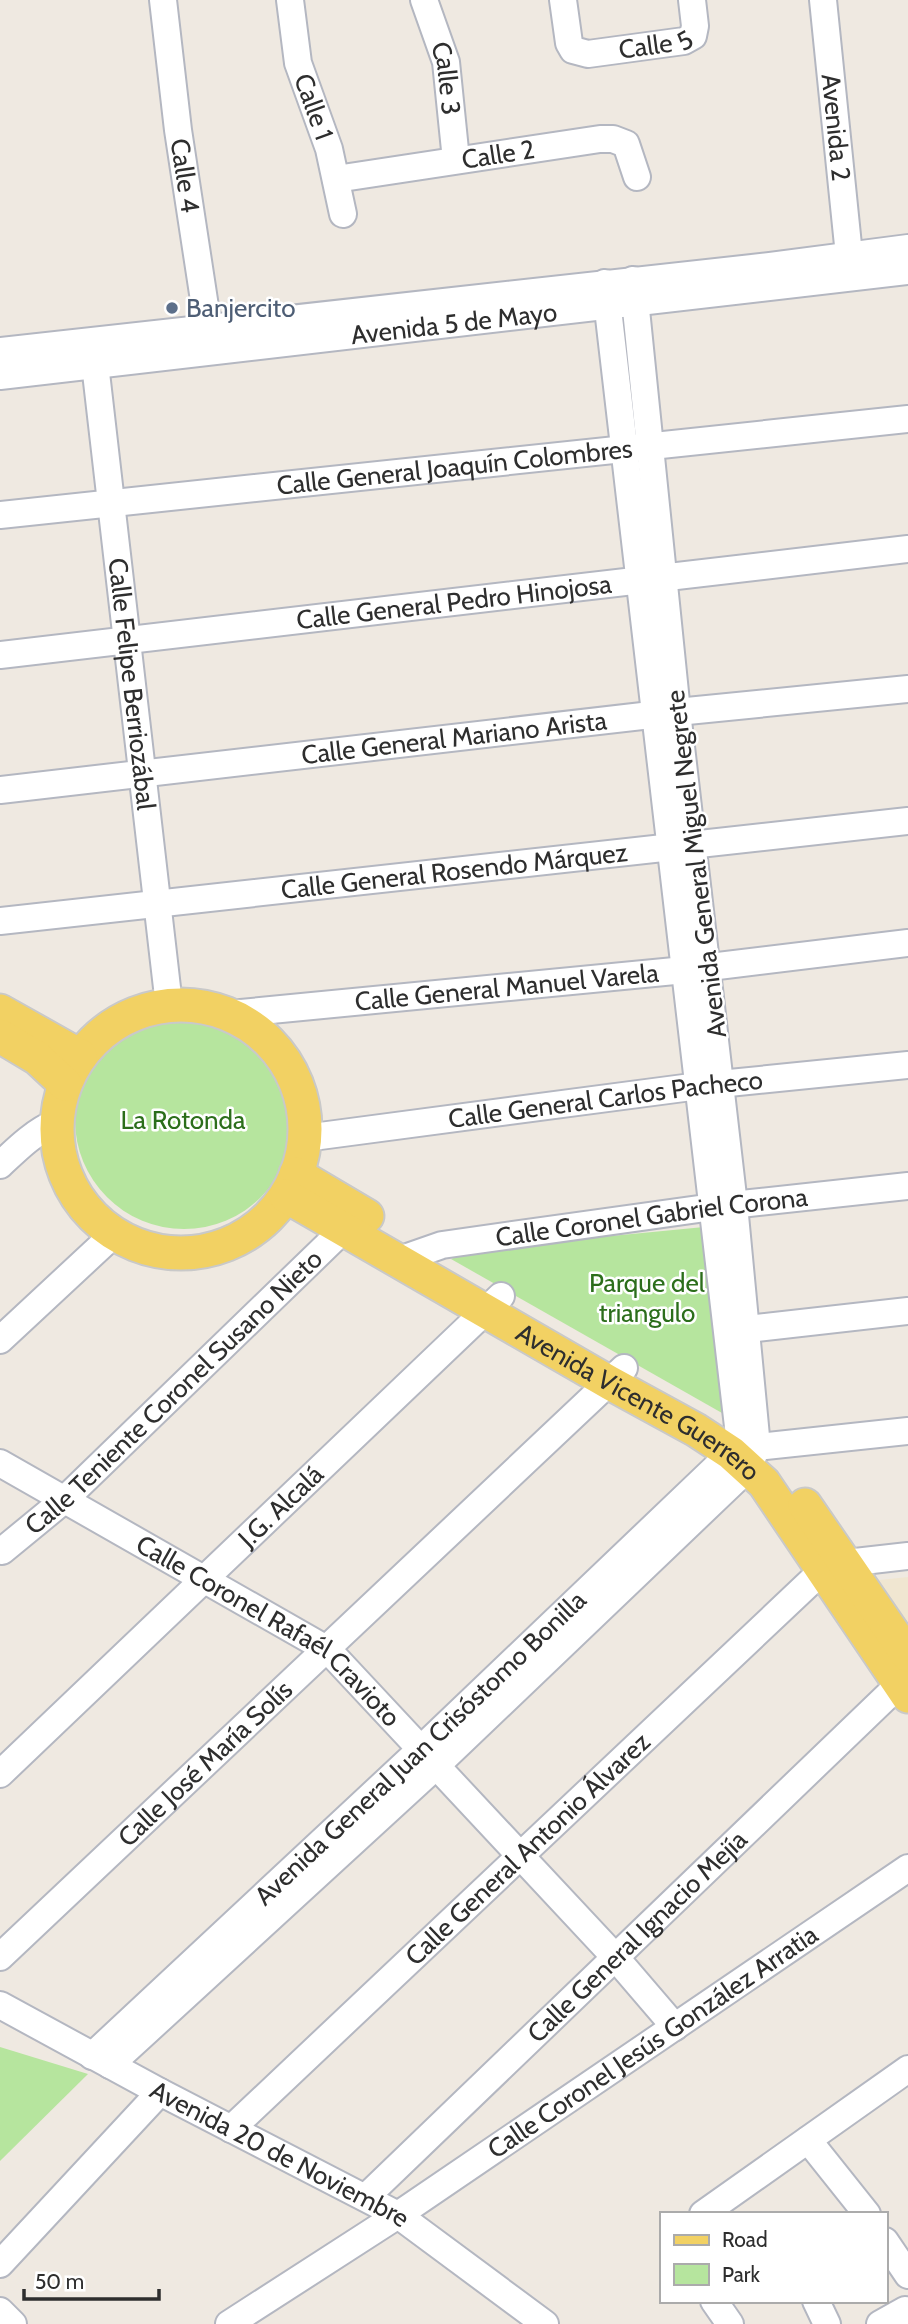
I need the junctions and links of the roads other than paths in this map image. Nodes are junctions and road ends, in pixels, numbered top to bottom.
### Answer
1 (163, 0) edge
2 (290, 0) edge
3 (424, 0) edge
4 (563, 0) edge
5 (692, 0) edge
6 (824, 0) edge
7 (456, 160) junction
8 (637, 177) dead end
9 (336, 179) junction
10 (342, 214) dead end
11 (908, 248) edge
12 (849, 255) junction
13 (908, 271) edge
14 (771, 277) junction
15 (634, 292) junction
16 (606, 295) junction
17 (210, 340) junction
18 (0, 351) edge
19 (95, 364) junction
20 (0, 376) edge
21 (908, 419) edge
22 (637, 447) junction
23 (111, 502) junction
24 (0, 515) edge
25 (908, 549) edge
26 (651, 578) junction
27 (127, 641) junction
28 (0, 655) edge
29 (908, 689) edge
30 (665, 713) junction
31 (142, 772) junction
32 (0, 790) edge
33 (908, 821) edge
34 (681, 846) junction
35 (157, 902) junction
36 (0, 921) edge
37 (908, 943) edge
38 (696, 969) junction
39 (169, 1005) junction
40 (0, 1011) edge
41 (230, 1014) junction
42 (0, 1036) edge
43 (908, 1065) edge
44 (73, 1070) junction
45 (710, 1085) junction
46 (57, 1122) junction
47 (304, 1138) junction
48 (0, 1165) edge
49 (291, 1185) junction
50 (908, 1186) edge
51 (724, 1206) junction
52 (344, 1229) junction
53 (114, 1234) junction
54 (411, 1255) junction
55 (493, 1303) junction
56 (908, 1311) edge
57 (748, 1329) junction
58 (0, 1340) edge
59 (617, 1376) junction
60 (908, 1431) edge
61 (744, 1451) junction
62 (0, 1463) edge
63 (64, 1500) junction
64 (2, 1551) dead end
65 (908, 1556) edge
66 (834, 1567) junction
67 (204, 1581) junction
68 (328, 1650) junction
69 (906, 1678) edge
70 (429, 1757) junction
71 (0, 1773) edge
72 (519, 1856) junction
73 (908, 1868) edge
74 (0, 1957) edge
75 (615, 1957) junction
76 (0, 2005) edge
77 (675, 2027) junction
78 (101, 2060) junction
79 (908, 2069) edge
80 (160, 2092) junction
81 (231, 2129) junction
82 (808, 2140) junction
83 (366, 2197) junction
84 (706, 2212) edge
85 (865, 2212) edge
86 (397, 2215) junction
87 (887, 2244) edge
88 (0, 2264) edge
89 (908, 2275) edge
90 (817, 2303) edge
91 (0, 2311) edge
92 (907, 2312) edge
93 (244, 2321) edge
94 (13, 2324) edge
95 (545, 2324) edge
96 (827, 2324) edge
97 (880, 2324) edge

1 - 17 street, Calle 4
2 - 9 street, Calle 1
3 - 7 street, Calle 3
4 - 5 street, Calle 5
6 - 12 street, Avenida 2
7 - 8 street, Calle 2
7 - 9 street, Calle 2
9 - 10 street, Calle 1
11 - 12 street, Avenida 5 de Mayo
12 - 14 street, Avenida 5 de Mayo
13 - 14 street, Avenida 5 de Mayo
14 - 15 street, Avenida 5 de Mayo
15 - 16 street, Avenida 5 de Mayo
15 - 22 street, Avenida General Miguel Negrete
16 - 17 street, Avenida 5 de Mayo
16 - 22 street, Avenida General Miguel Negrete
17 - 18 street, Avenida 5 de Mayo
17 - 19 street, Avenida 5 de Mayo
19 - 20 street, Avenida 5 de Mayo
19 - 23 street, Calle Felipe Berriozábal
21 - 22 street, Calle General Joaquín Colombres
22 - 23 street, Calle General Joaquín Colombres
22 - 26 street, Avenida General Miguel Negrete
23 - 24 street, Calle General Joaquín Colombres
23 - 27 street, Calle Felipe Berriozábal
25 - 26 street, Calle General Pedro Hinojosa
26 - 27 street, Calle General Pedro Hinojosa
26 - 30 street, Avenida General Miguel Negrete
27 - 28 street, Calle General Pedro Hinojosa
27 - 31 street, Calle Felipe Berriozábal
29 - 30 street, Calle General Mariano Arista
30 - 31 street, Calle General Mariano Arista
30 - 34 street, Avenida General Miguel Negrete
31 - 32 street, Calle General Mariano Arista
31 - 35 street, Calle Felipe Berriozábal
33 - 34 street, Calle General Rosendo Márquez
34 - 35 street, Calle General Rosendo Márquez
34 - 38 street, Avenida General Miguel Negrete
35 - 36 street, Calle General Rosendo Márquez
35 - 39 street, Calle Felipe Berriozábal
37 - 38 street, Calle General Manuel Varela
38 - 41 street, Calle General Manuel Varela
38 - 45 street, Avenida General Miguel Negrete
39 - 41 main road
39 - 44 main road
40 - 44 main road
41 - 47 main road
42 - 44 main road
43 - 45 street, Calle General Carlos Pacheco
44 - 46 main road
45 - 47 street, Calle General Carlos Pacheco
45 - 51 street, Avenida General Miguel Negrete
46 - 48 street
46 - 53 main road
47 - 49 main road
49 - 52 main road, Avenida Vicente Guerrero
49 - 53 main road
49 - 54 main road, Avenida Vicente Guerrero
50 - 51 street, Calle Coronel Gabriel Corona
51 - 54 street, Calle Coronel Gabriel Corona
51 - 57 street, Avenida General Miguel Negrete
51 - 61 street, Avenida General Miguel Negrete
52 - 54 main road, Avenida Vicente Guerrero
52 - 63 street, Calle Teniente Coronel Susano Nieto
53 - 58 street
54 - 55 main road, Avenida Vicente Guerrero
55 - 59 main road, Avenida Vicente Guerrero
55 - 67 street, J.G. Alcalá
56 - 57 street
57 - 61 street, Avenida General Miguel Negrete
59 - 61 main road, Avenida Vicente Guerrero
59 - 68 street, Calle José María Solís
60 - 61 street
61 - 66 main road, Avenida Vicente Guerrero
61 - 70 street, Avenida General Juan Crisóstomo Bonilla
62 - 63 street, Calle Coronel Rafaél Cravioto
63 - 64 street, Calle Teniente Coronel Susano Nieto
63 - 67 street, Calle Coronel Rafaél Cravioto
65 - 66 street
66 - 69 main road, Avenida Vicente Guerrero
66 - 72 street, Calle General Antonio Álvarez
67 - 68 street, Calle Coronel Rafaél Cravioto
67 - 71 street, J.G. Alcalá
68 - 70 street, Calle Coronel Rafaél Cravioto
68 - 74 street, Calle José María Solís
69 - 75 street, Calle General Ignacio Mejía
70 - 72 street, Calle Coronel Rafaél Cravioto
70 - 78 street, Avenida General Juan Crisóstomo Bonilla
72 - 75 street, Calle Coronel Rafaél Cravioto
72 - 81 street, Calle General Antonio Álvarez
73 - 77 street, Calle Coronel Jesús González Arratia
75 - 77 street, Calle Coronel Rafaél Cravioto
75 - 83 street, Calle General Ignacio Mejía
76 - 78 street, Avenida 20 de Noviembre
77 - 86 street, Calle Coronel Jesús González Arratia
78 - 80 street, Avenida 20 de Noviembre
79 - 82 street
80 - 81 street, Avenida 20 de Noviembre
80 - 88 street
81 - 83 street, Avenida 20 de Noviembre
82 - 84 street
82 - 85 street
83 - 86 street, Avenida 20 de Noviembre
86 - 93 street, Calle Coronel Jesús González Arratia
86 - 95 street, Avenida 20 de Noviembre
87 - 89 street
90 - 96 street
91 - 94 street
92 - 97 street

